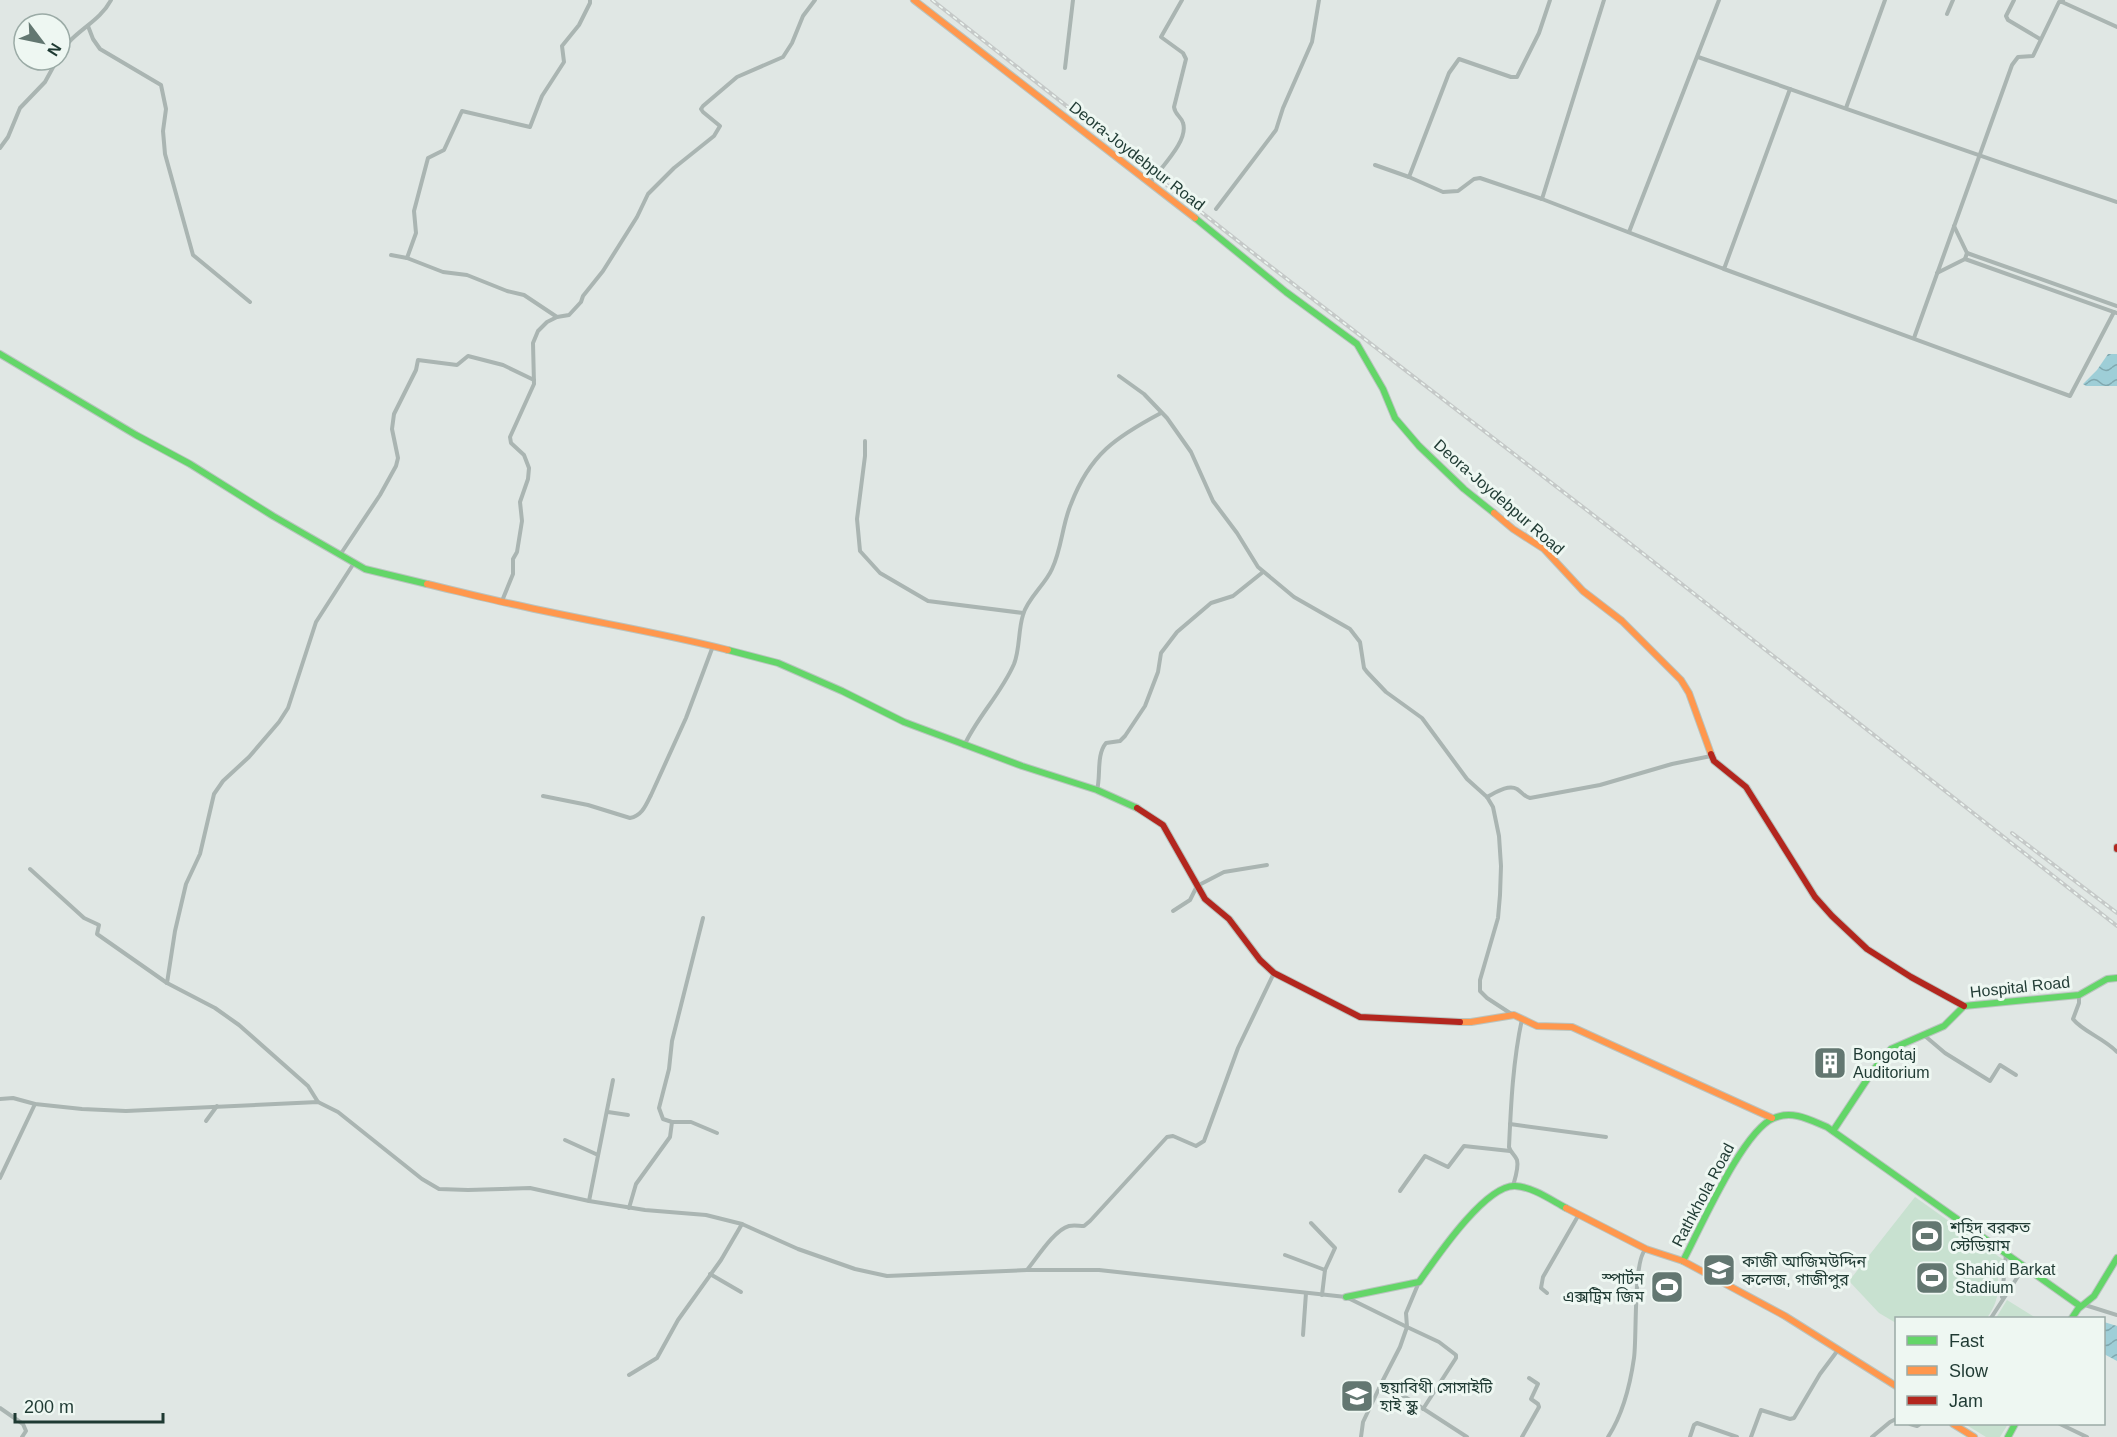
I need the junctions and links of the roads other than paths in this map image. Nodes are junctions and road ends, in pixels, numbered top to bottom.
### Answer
1 (111, 0) edge
2 (590, 0) edge
3 (815, 0) edge
4 (914, 0) edge
5 (1073, 0) edge
6 (1182, 0) edge
7 (1318, 0) edge
8 (1550, 0) edge
9 (1604, 0) edge
10 (1719, 0) edge
11 (1885, 0) edge
12 (1953, 0) edge
13 (2014, 0) edge
14 (2060, 1) edge
15 (1947, 14) dead end
16 (88, 26) junction
17 (2117, 27) edge
18 (72, 38) edge
19 (2040, 39) junction
20 (1698, 57) junction
21 (1065, 68) dead end
22 (50, 72) edge
23 (1790, 89) junction
24 (1846, 108) junction
25 (0, 148) edge
26 (1978, 156) junction
27 (1375, 165) dead end
28 (1409, 177) junction
29 (1151, 182) junction
30 (1542, 199) junction
31 (2117, 202) edge
32 (1216, 209) dead end
33 (1954, 226) junction
34 (1629, 232) junction
35 (1967, 253) junction
36 (391, 255) dead end
37 (407, 258) junction
38 (1965, 259) junction
39 (1724, 269) junction
40 (1936, 274) junction
41 (250, 302) dead end
42 (2117, 306) edge
43 (2115, 312) edge
44 (557, 317) junction
45 (1914, 338) junction
46 (0, 354) edge
47 (1119, 376) dead end
48 (534, 380) junction
49 (1161, 413) junction
50 (864, 441) dead end
51 (340, 555) junction
52 (354, 563) junction
53 (1263, 572) junction
54 (502, 601) junction
55 (1023, 613) junction
56 (714, 646) junction
57 (964, 746) junction
58 (1711, 756) junction
59 (1097, 790) junction
60 (543, 796) dead end
61 (1487, 797) junction
62 (1267, 865) dead end
63 (30, 869) dead end
64 (1197, 886) junction
65 (1173, 911) dead end
66 (703, 918) dead end
67 (1274, 973) junction
68 (2117, 978) edge
69 (167, 983) junction
70 (2079, 995) junction
71 (1964, 1006) junction
72 (1514, 1016) junction
73 (1522, 1018) junction
74 (1925, 1036) junction
75 (2117, 1052) edge
76 (2016, 1074) dead end
77 (613, 1080) dead end
78 (0, 1099) edge
79 (318, 1102) junction
80 (35, 1104) junction
81 (217, 1106) junction
82 (608, 1112) junction
83 (628, 1115) dead end
84 (1772, 1118) junction
85 (206, 1121) dead end
86 (672, 1122) junction
87 (1510, 1124) junction
88 (1833, 1131) junction
89 (717, 1132) dead end
90 (1606, 1137) dead end
91 (565, 1140) dead end
92 (1510, 1151) junction
93 (598, 1155) junction
94 (0, 1178) edge
95 (1513, 1186) junction
96 (1400, 1191) dead end
97 (589, 1201) junction
98 (629, 1208) junction
99 (1578, 1216) junction
100 (1311, 1223) dead end
101 (742, 1224) junction
102 (1646, 1249) junction
103 (2006, 1254) junction
104 (1285, 1255) dead end
105 (2117, 1258) edge
106 (1683, 1261) junction
107 (2024, 1267) junction
108 (1028, 1270) junction
109 (1325, 1270) junction
110 (710, 1274) junction
111 (1419, 1282) junction
112 (741, 1292) dead end
113 (1306, 1293) junction
114 (1547, 1293) dead end
115 (1322, 1295) junction
116 (1346, 1297) junction
117 (2001, 1301) junction
118 (2083, 1305) junction
119 (2117, 1315) edge
120 (1992, 1317) edge
121 (2073, 1317) edge
122 (1407, 1327) junction
123 (1303, 1335) dead end
124 (1839, 1349) junction
125 (629, 1375) dead end
126 (1529, 1378) dead end
127 (1382, 1382) junction
128 (1895, 1385) edge
129 (0, 1408) edge
130 (1423, 1409) junction
131 (1895, 1420) edge
132 (1955, 1425) edge
133 (2062, 1425) edge
134 (22, 1437) edge
135 (1361, 1437) edge
136 (1467, 1437) edge
137 (1522, 1437) edge
138 (1608, 1437) edge
139 (1690, 1437) edge
140 (1737, 1437) edge
141 (1751, 1437) edge
142 (1872, 1437) edge
143 (1974, 1437) edge
144 (2087, 1437) edge

1 - 16 street
2 - 37 street
3 - 44 street
4 - 29 street, Deora-Joydebpur Road
5 - 21 street
6 - 29 street
7 - 32 street
8 - 28 street
9 - 30 street
10 - 20 street
11 - 24 street
12 - 15 street
13 - 19 street
14 - 17 street
14 - 19 street
16 - 18 street
16 - 41 street
19 - 26 street
20 - 23 street
20 - 34 street
22 - 25 street
23 - 24 street
23 - 39 street
24 - 26 street
26 - 31 street
26 - 33 street
27 - 28 street
28 - 30 street
29 - 58 street, Deora-Joydebpur Road
30 - 34 street
33 - 35 street
33 - 40 street
34 - 39 street
35 - 38 street
35 - 42 street
36 - 37 street
37 - 44 street
38 - 40 street
38 - 43 street
39 - 45 street
40 - 45 street
43 - 45 street
44 - 48 street
46 - 51 street
47 - 49 street
48 - 51 street
48 - 54 street
49 - 53 street
49 - 55 street
50 - 55 street
51 - 52 street
52 - 54 street
52 - 69 street
53 - 59 street
53 - 61 street
54 - 56 street
55 - 57 street
56 - 57 street
56 - 60 street
57 - 59 street
58 - 61 street
58 - 71 street
59 - 64 street
61 - 72 street
62 - 64 street
63 - 69 street
64 - 65 street
64 - 67 street
66 - 86 street
67 - 72 street
67 - 108 street
68 - 70 street, Hospital Road
69 - 79 street
70 - 71 street, Hospital Road
70 - 75 street
71 - 74 street, Hospital Road
72 - 73 street
73 - 84 street
73 - 87 street
74 - 76 street
74 - 88 street, Hospital Road
77 - 82 street
78 - 80 street
79 - 81 street
79 - 97 street
80 - 81 street
80 - 94 street
81 - 85 street
82 - 83 street
82 - 93 street
84 - 88 street
84 - 106 street, Rathkhola Road
86 - 89 street
86 - 98 street
87 - 90 street
87 - 92 street
88 - 103 street
91 - 93 street
92 - 95 street
92 - 96 street
93 - 97 street
95 - 99 street
95 - 111 street
97 - 98 street
98 - 101 street
99 - 102 street
99 - 114 street
100 - 109 street
101 - 108 street
101 - 110 street
102 - 106 street
102 - 138 street
103 - 107 street
103 - 117 street
104 - 109 street
105 - 118 street
106 - 124 street
107 - 117 street
107 - 118 street
108 - 113 street
109 - 115 street
110 - 112 street
110 - 125 street
111 - 116 street
111 - 122 street
113 - 115 street
113 - 123 street
115 - 116 street
116 - 122 street
117 - 120 street
118 - 119 street
118 - 121 street
122 - 127 street
122 - 130 street
124 - 128 street
124 - 141 street
126 - 137 street
127 - 130 street
127 - 135 street
129 - 134 street
130 - 136 street
131 - 142 street
132 - 143 street
133 - 144 street
139 - 140 street

